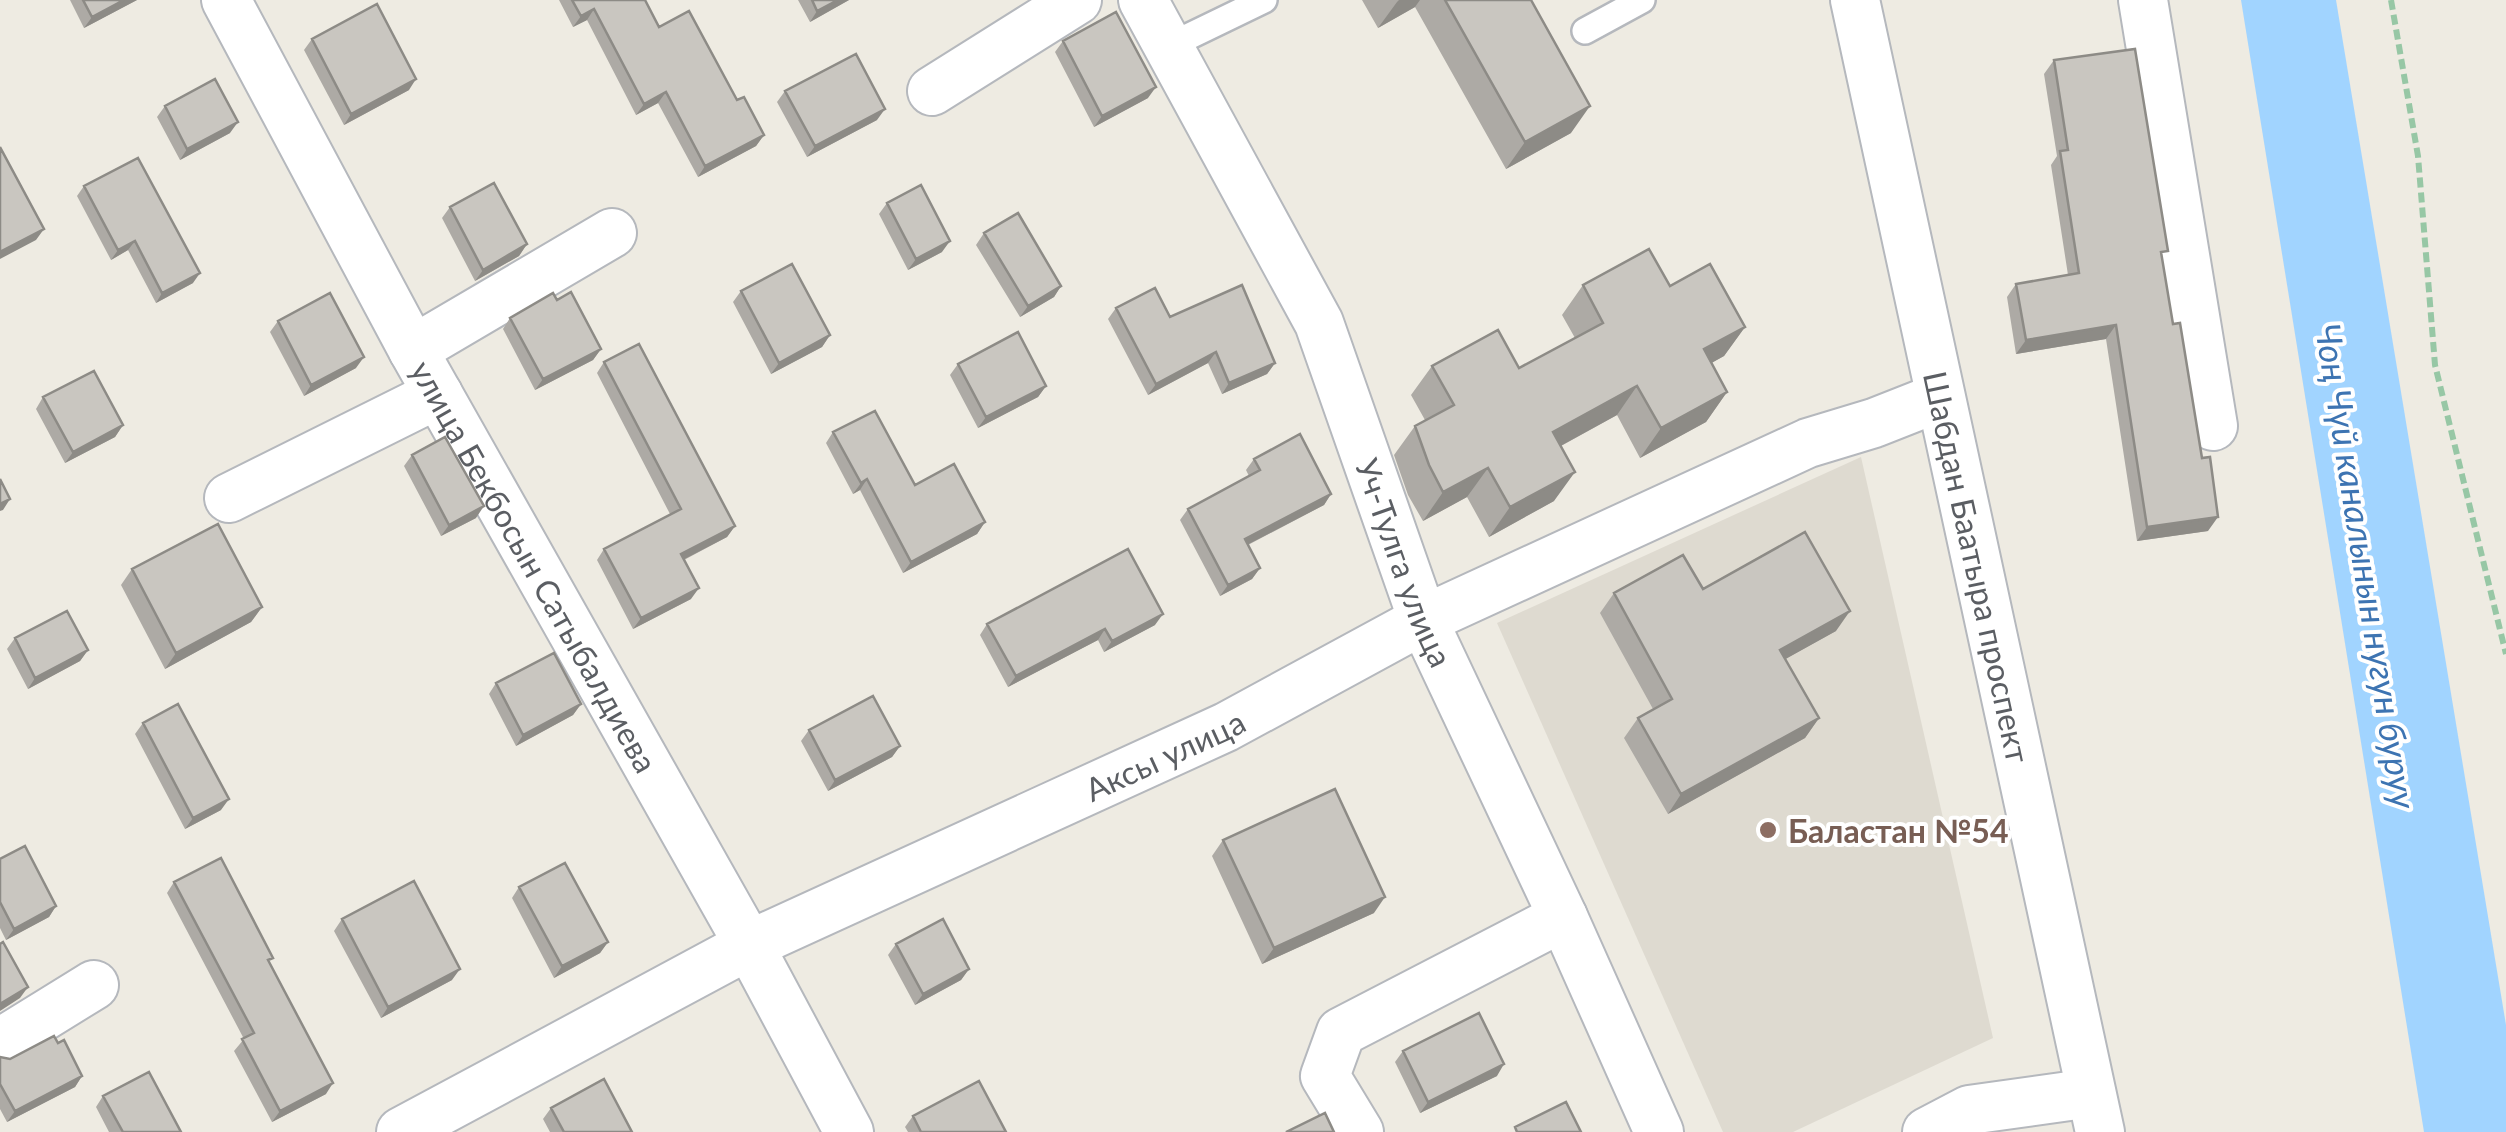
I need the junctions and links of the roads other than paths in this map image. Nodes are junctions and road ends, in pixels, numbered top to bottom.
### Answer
1 (226, 0) edge
2 (1078, 0) edge
3 (1143, 0) edge
4 (1264, 0) edge
5 (1642, 0) edge
6 (1855, 0) edge
7 (2143, 0) edge
8 (1585, 31) dead end
9 (1168, 46) junction
10 (932, 91) dead end
11 (612, 233) dead end
12 (414, 350) junction
13 (438, 394) junction
14 (1940, 398) junction
15 (2213, 426) dead end
16 (230, 498) dead end
17 (1423, 620) junction
18 (1564, 917) junction
19 (749, 945) junction
20 (94, 985) dead end
21 (0, 1043) edge
22 (2096, 1113) edge
23 (401, 1132) edge
24 (849, 1132) edge
25 (1358, 1132) edge
26 (1659, 1132) edge
27 (1928, 1132) edge

1 - 12 street, улица Бекбосын Сатыбалдиева
2 - 10 street
3 - 9 street, Уч-Тулга улица
4 - 9 lane
5 - 8 lane
6 - 14 street, Шабдан Баатыра проспект
7 - 15 street
9 - 17 street, Уч-Тулга улица
11 - 12 street
12 - 13 street, улица Бекбосын Сатыбалдиева
13 - 16 street
13 - 19 street, улица Бекбосын Сатыбалдиева
14 - 17 street, Аксы улица
14 - 22 street, Шабдан Баатыра проспект
17 - 18 street, Уч-Тулга улица
17 - 19 street, Аксы улица
18 - 25 street
18 - 26 street, Уч-Тулга улица
19 - 23 street, Аксы улица
19 - 24 street, улица Бекбосын Сатыбалдиева
20 - 21 street
22 - 27 street

